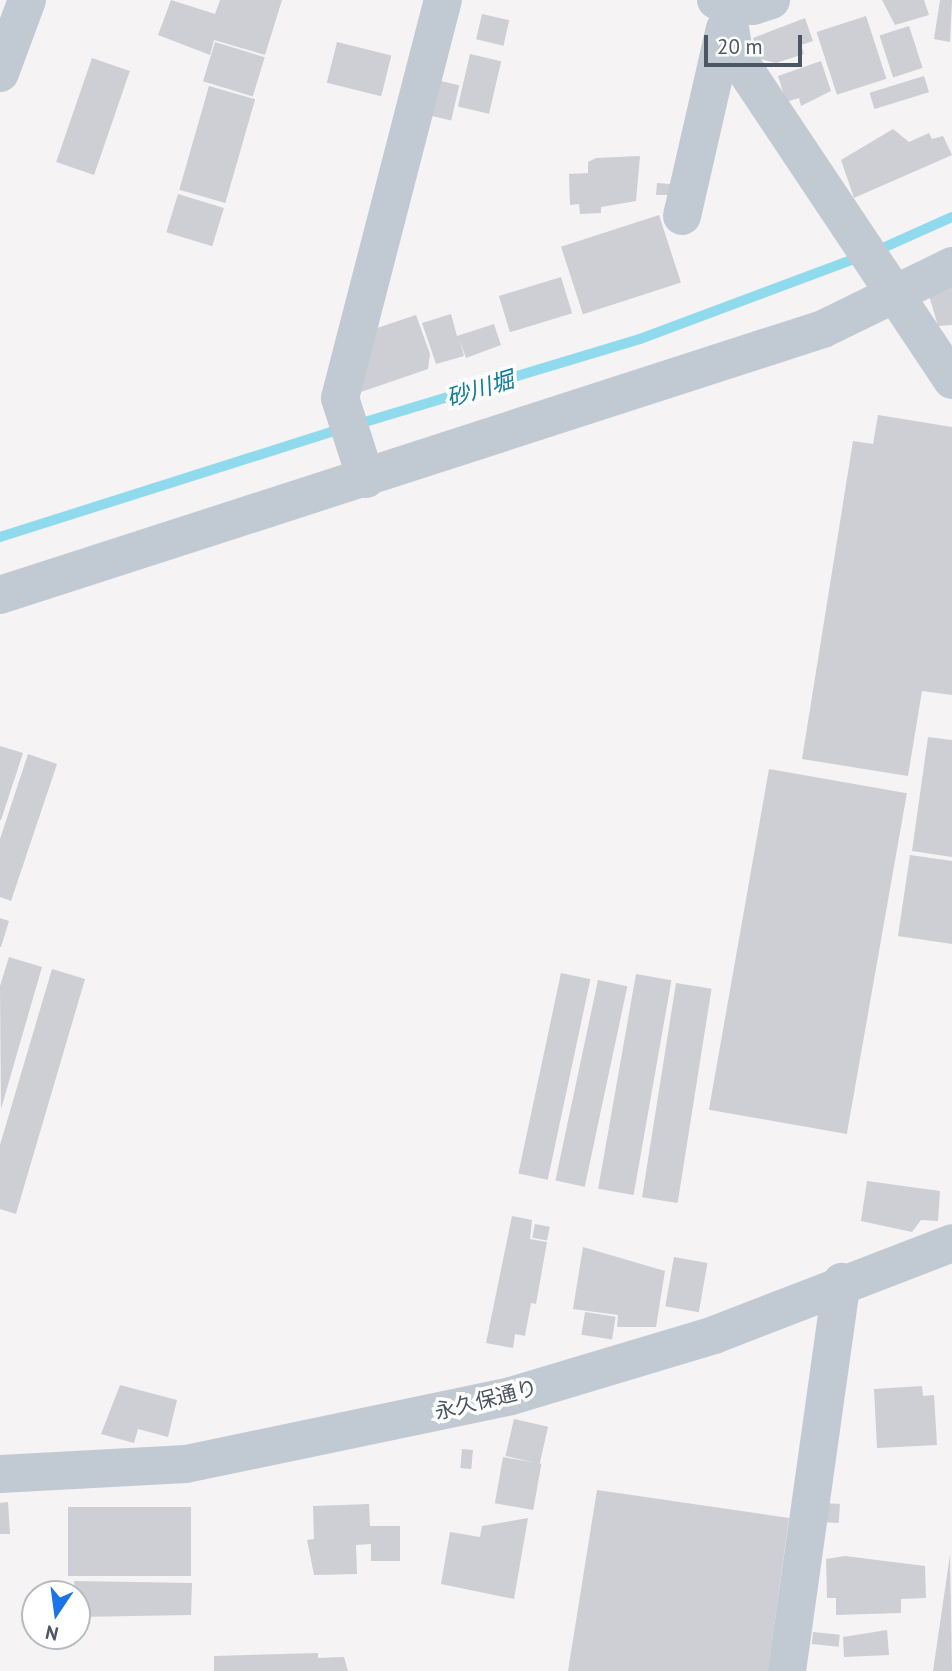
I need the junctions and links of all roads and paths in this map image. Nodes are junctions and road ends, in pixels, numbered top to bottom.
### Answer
1 (27, 0) edge
2 (443, 0) edge
3 (771, 0) edge
4 (722, 11) edge
5 (0, 73) edge
6 (682, 216) dead end
7 (952, 266) edge
8 (891, 290) junction
9 (952, 380) edge
10 (364, 472) junction
11 (0, 596) edge
12 (952, 1243) edge
13 (842, 1282) junction
14 (0, 1474) edge
15 (787, 1671) edge

1 - 5 street
2 - 10 street
3 - 4 street
4 - 6 street
4 - 8 street
7 - 8 street
8 - 9 street
8 - 10 street
10 - 11 street
12 - 13 street, 永久保通り
13 - 14 street, 永久保通り
13 - 15 street

